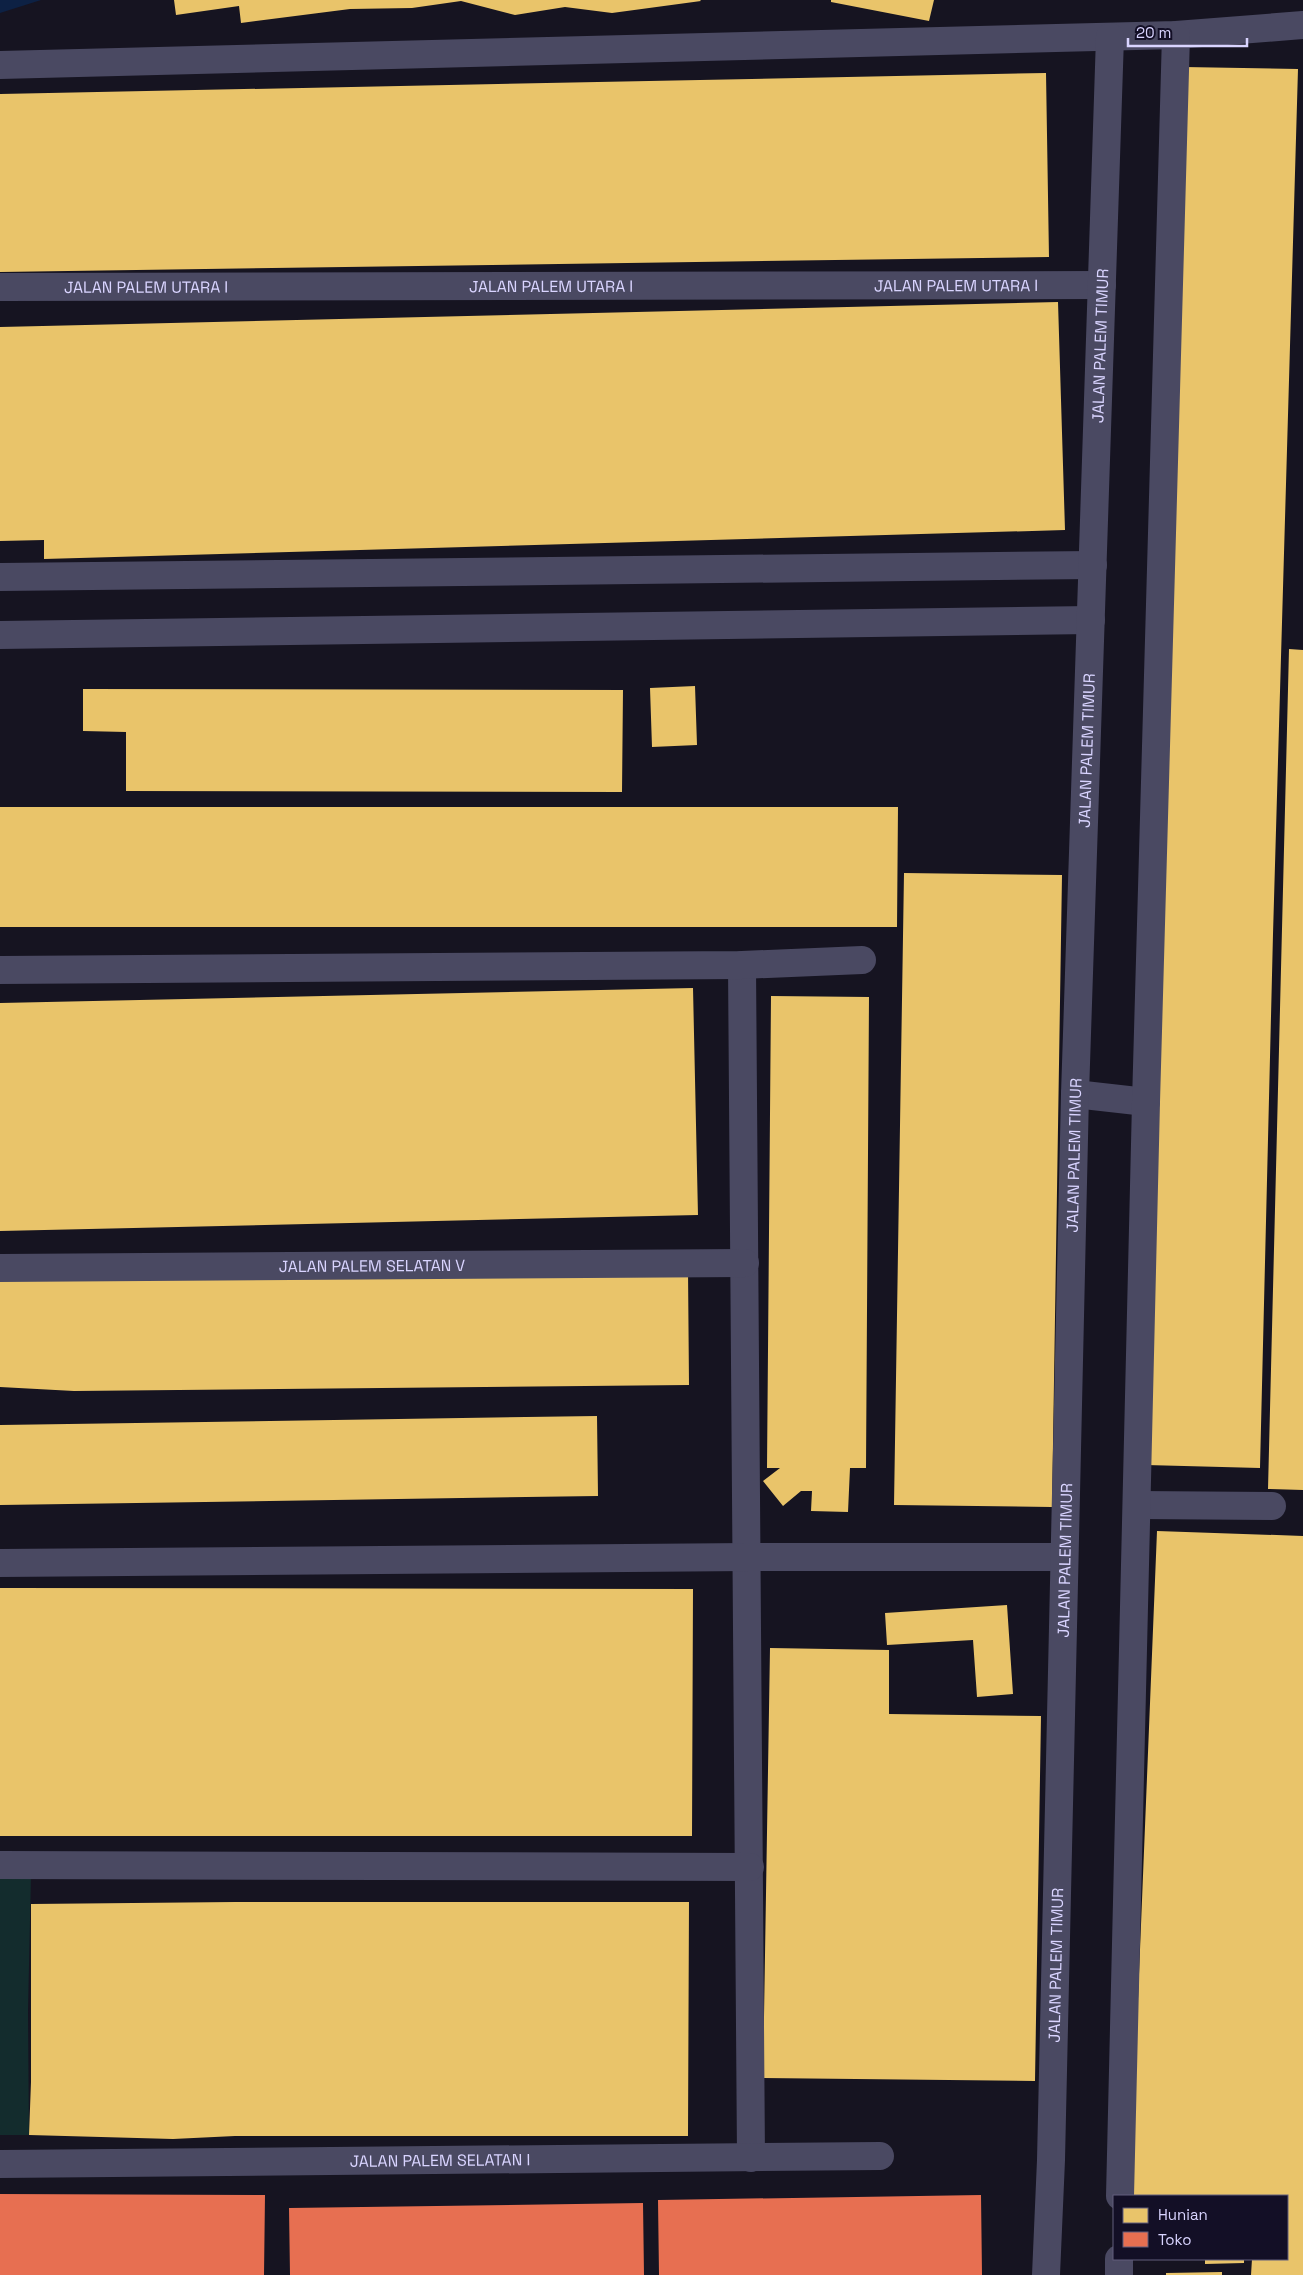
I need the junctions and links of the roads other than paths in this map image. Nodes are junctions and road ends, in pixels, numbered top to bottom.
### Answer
1 (1303, 25) edge
2 (1176, 35) junction
3 (1110, 37) junction
4 (0, 65) edge
5 (1102, 285) junction
6 (0, 287) edge
7 (1093, 565) junction
8 (0, 578) edge
9 (1091, 620) junction
10 (0, 635) edge
11 (862, 960) dead end
12 (742, 965) junction
13 (0, 970) edge
14 (1076, 1094) junction
15 (1146, 1102) junction
16 (745, 1263) junction
17 (0, 1268) edge
18 (1137, 1505) junction
19 (1272, 1506) dead end
20 (748, 1557) junction
21 (1064, 1557) junction
22 (0, 1563) edge
23 (0, 1864) edge
24 (750, 1867) junction
25 (880, 2156) dead end
26 (751, 2158) junction
27 (0, 2164) edge
28 (1120, 2195) edge
29 (1119, 2260) edge
30 (1046, 2275) edge
31 (1118, 2275) edge

1 - 2 street
2 - 3 street
2 - 15 street
3 - 4 street
3 - 5 street, JALAN PALEM TIMUR
5 - 6 street, JALAN PALEM UTARA I
5 - 7 street, JALAN PALEM TIMUR
7 - 8 street
7 - 9 street, JALAN PALEM TIMUR
9 - 10 street
9 - 14 street, JALAN PALEM TIMUR
11 - 12 street
12 - 13 street
12 - 16 street
14 - 15 street
14 - 21 street, JALAN PALEM TIMUR
15 - 18 street
16 - 17 street, JALAN PALEM SELATAN V
16 - 20 street
18 - 19 street
18 - 28 street
20 - 21 street
20 - 22 street
20 - 24 street
21 - 30 street, JALAN PALEM TIMUR
23 - 24 street
24 - 26 street
25 - 26 street, JALAN PALEM SELATAN I
26 - 27 street, JALAN PALEM SELATAN I
29 - 31 street

